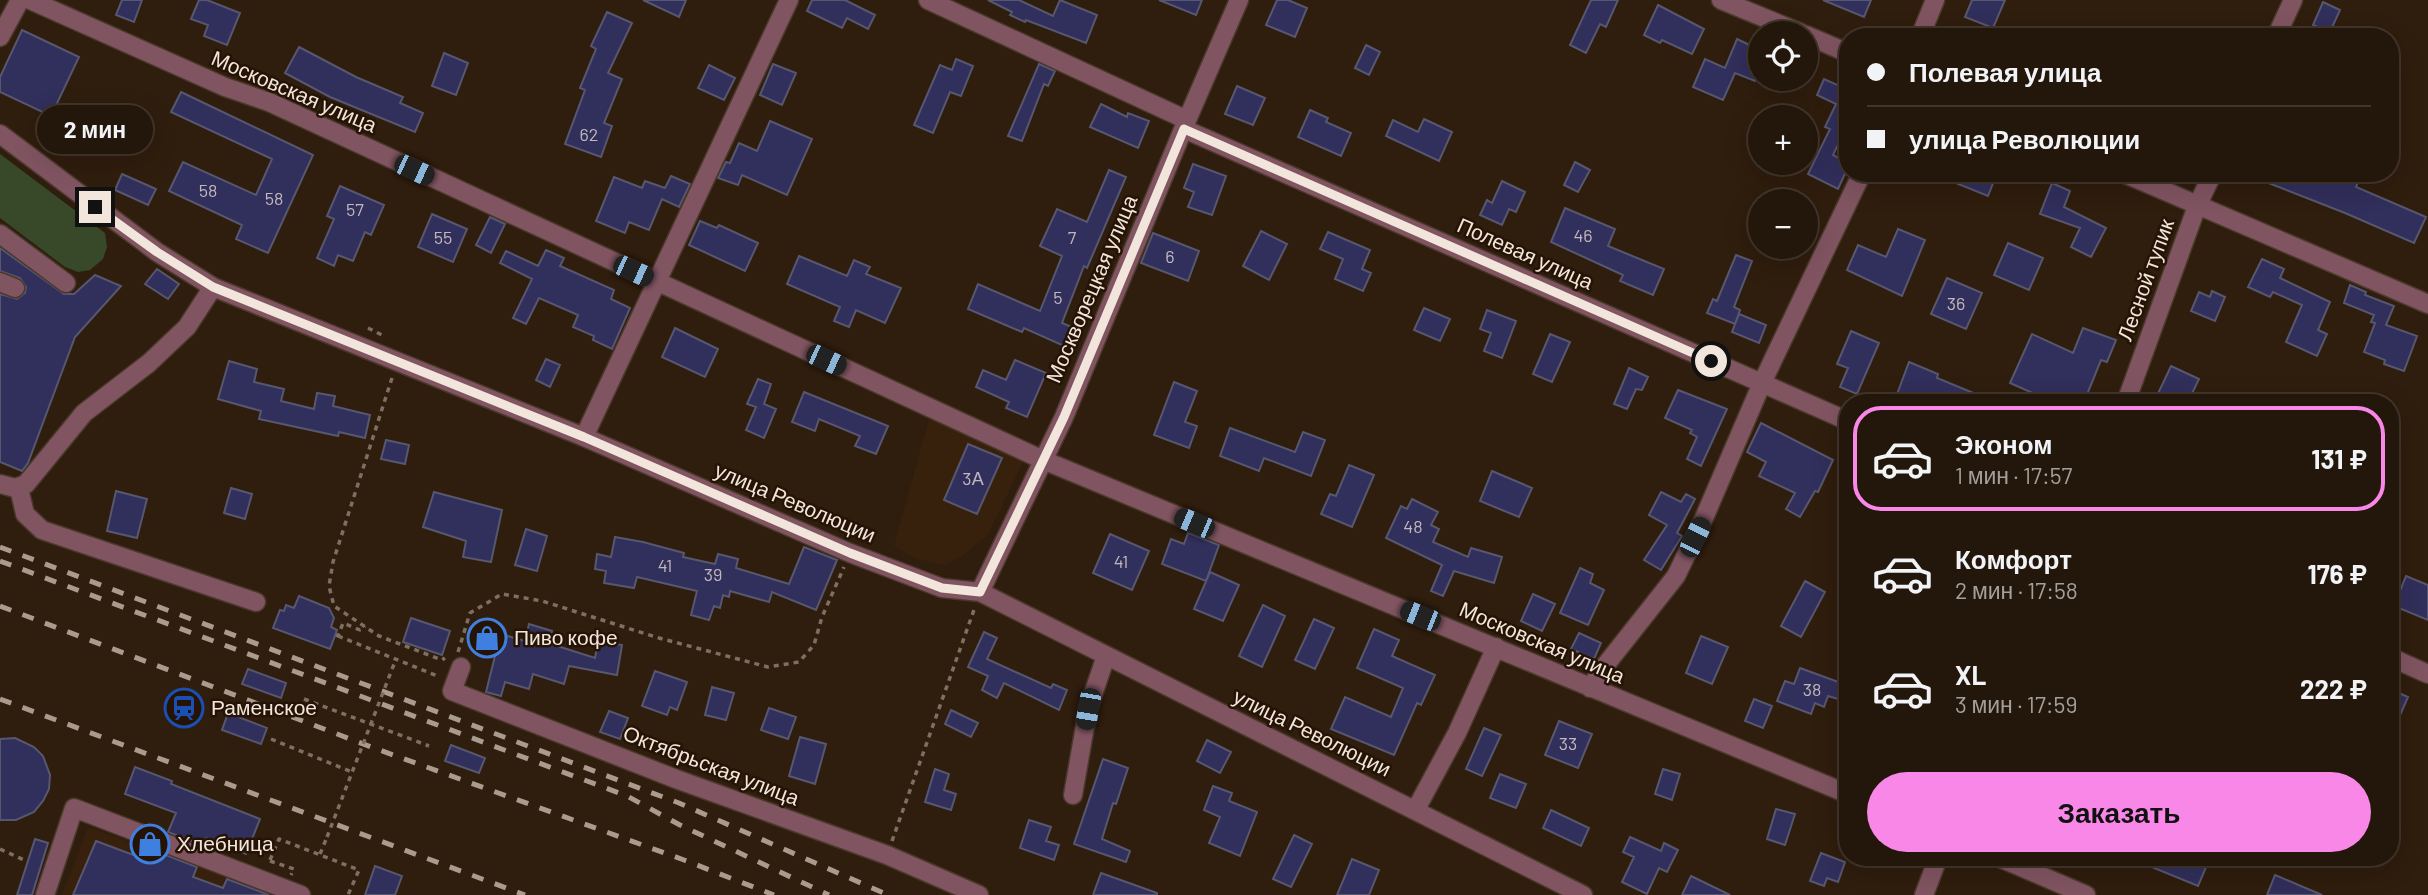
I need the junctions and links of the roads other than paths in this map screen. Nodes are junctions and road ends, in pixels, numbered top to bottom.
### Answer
1 (20, 0) edge
2 (30, 0) edge
3 (789, 0) edge
4 (928, 0) edge
5 (1239, 0) edge
6 (1721, 0) edge
7 (1935, 0) edge
8 (2293, 0) edge
9 (1772, 21) edge
10 (1924, 28) edge
11 (2280, 28) edge
12 (0, 37) edge
13 (1818, 41) edge
14 (1839, 49) edge
15 (1185, 125) junction
16 (0, 134) edge
17 (1858, 182) edge
18 (2143, 182) edge
19 (2209, 182) edge
20 (2197, 206) junction
21 (0, 234) edge
22 (657, 282) junction
23 (66, 283) dead end
24 (213, 287) junction
25 (2428, 304) edge
26 (1762, 383) junction
27 (2129, 394) edge
28 (1839, 417) edge
29 (584, 437) junction
30 (1043, 460) junction
31 (0, 484) edge
32 (19, 488) junction
33 (980, 592) junction
34 (256, 602) dead end
35 (1496, 647) junction
36 (1106, 656) junction
37 (2399, 661) edge
38 (456, 667) road end
39 (2428, 674) edge
40 (1590, 688) junction
41 (1839, 790) edge
42 (1073, 795) dead end
43 (1416, 809) junction
44 (1935, 866) edge
45 (2019, 866) edge
46 (45, 895) edge
47 (301, 895) edge
48 (979, 895) edge
49 (1583, 895) edge
50 (1924, 895) edge
51 (2086, 895) edge

1 - 12 street
2 - 22 street, Московская улица
3 - 22 street
4 - 15 street, Полевая улица
5 - 15 street, Москворецкая улица
6 - 9 street
7 - 10 street
8 - 11 street
13 - 14 street
15 - 26 street, Полевая улица
15 - 30 street, Москворецкая улица
16 - 24 street, улица Революции
17 - 26 street
18 - 20 street
19 - 20 street, Лесной тупик
20 - 25 street
20 - 27 street, Лесной тупик
21 - 23 street
22 - 29 street
22 - 30 street, Московская улица
24 - 29 street, улица Революции
24 - 32 street
26 - 28 street, Полевая улица
26 - 40 street
29 - 33 street, улица Революции
30 - 33 street, Москворецкая улица
30 - 35 street, Московская улица
31 - 32 street
32 - 34 street
33 - 36 street, улица Революции
35 - 40 street, Московская улица
35 - 43 street
36 - 42 street
36 - 43 street, улица Революции
37 - 39 street
38 - 48 street, Октябрьская улица
40 - 41 street, Московская улица
43 - 49 street, улица Революции
44 - 50 street
45 - 51 street
46 - 47 street

